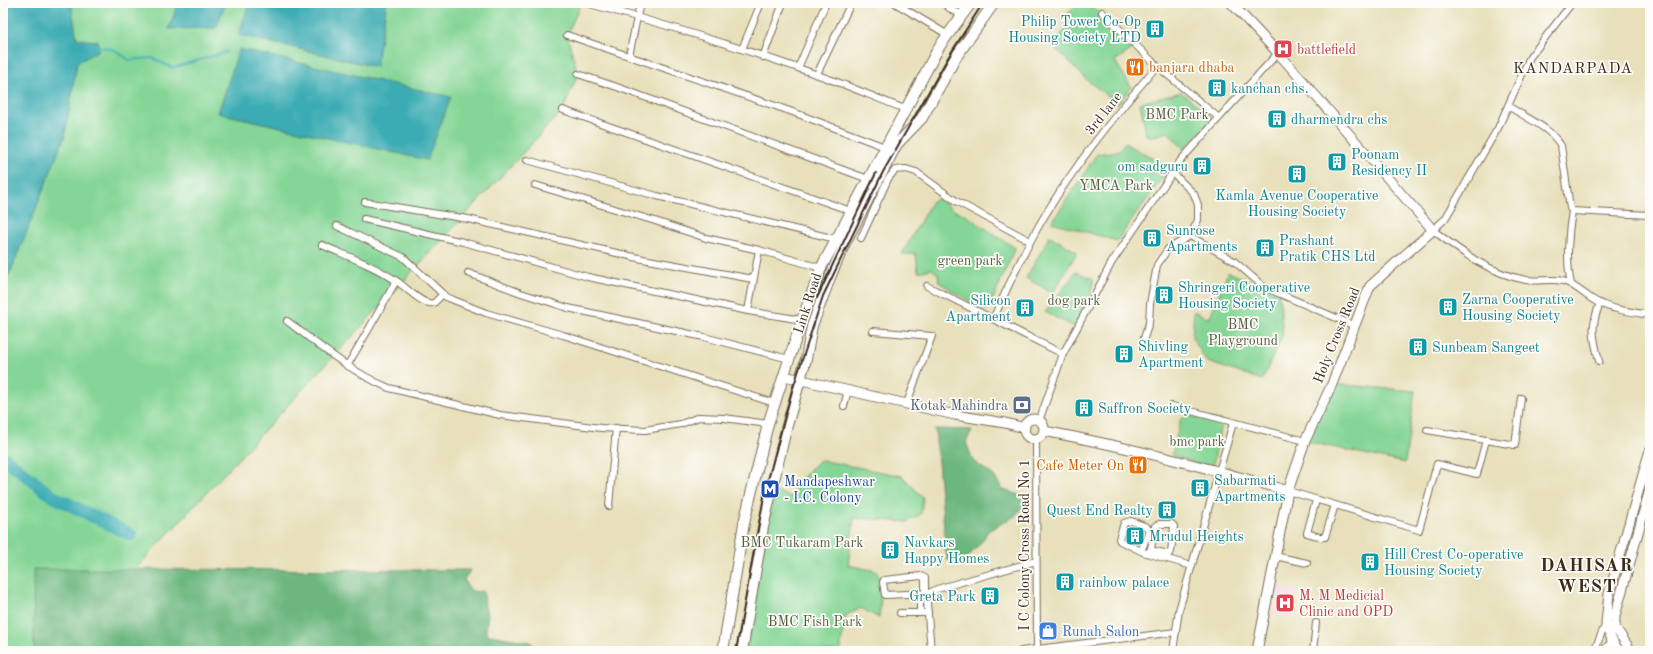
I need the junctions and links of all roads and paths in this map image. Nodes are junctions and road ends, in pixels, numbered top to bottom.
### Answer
1 (586, 3) edge
2 (640, 3) edge
3 (761, 3) edge
4 (782, 3) edge
5 (826, 3) edge
6 (851, 3) edge
7 (895, 3) edge
8 (942, 3) edge
9 (971, 3) edge
10 (994, 3) edge
11 (1231, 3) edge
12 (1572, 3) edge
13 (1102, 12) dead end
14 (963, 14) junction
15 (637, 17) junction
16 (567, 35) dead end
17 (948, 35) junction
18 (742, 49) junction
19 (1278, 53) junction
20 (629, 56) junction
21 (763, 57) junction
22 (1157, 66) junction
23 (798, 68) junction
24 (578, 74) dead end
25 (817, 74) junction
26 (1508, 106) junction
27 (905, 109) junction
28 (563, 110) dead end
29 (1219, 118) junction
30 (885, 147) junction
31 (527, 160) dead end
32 (1172, 172) junction
33 (868, 179) junction
34 (535, 185) dead end
35 (365, 202) dead end
36 (851, 211) junction
37 (1572, 211) junction
38 (1650, 216) edge
39 (364, 219) dead end
40 (337, 226) dead end
41 (1433, 230) junction
42 (1190, 236) junction
43 (861, 238) dead end
44 (836, 239) junction
45 (1030, 241) junction
46 (322, 246) dead end
47 (759, 250) junction
48 (821, 268) junction
49 (468, 273) dead end
50 (754, 279) junction
51 (396, 281) junction
52 (1571, 284) junction
53 (927, 286) dead end
54 (443, 294) junction
55 (1600, 303) junction
56 (748, 311) junction
57 (1650, 315) edge
58 (993, 319) junction
59 (802, 320) junction
60 (287, 321) dead end
61 (1355, 326) junction
62 (873, 331) dead end
63 (1143, 341) dead end
64 (1064, 354) junction
65 (789, 359) junction
66 (1599, 361) dead end
67 (347, 366) junction
68 (784, 376) junction
69 (800, 380) junction
70 (846, 390) junction
71 (1521, 398) dead end
72 (774, 403) junction
73 (907, 403) junction
74 (842, 406) dead end
75 (1172, 406) dead end
76 (1039, 421) junction
77 (1233, 422) junction
78 (768, 424) junction
79 (616, 428) junction
80 (1025, 428) junction
81 (1427, 430) dead end
82 (1044, 431) junction
83 (1036, 439) junction
84 (1486, 440) junction
85 (1305, 441) junction
86 (1650, 450) edge
87 (1220, 471) junction
88 (1650, 489) edge
89 (1288, 491) junction
90 (1636, 497) junction
91 (1316, 500) junction
92 (1648, 501) edge
93 (1335, 505) junction
94 (609, 506) dead end
95 (1141, 551) junction
96 (1150, 552) junction
97 (1275, 556) junction
98 (1036, 561) junction
99 (1306, 563) dead end
100 (1192, 566) junction
101 (927, 593) junction
102 (920, 600) dead end
103 (928, 612) junction
104 (900, 613) dead end
105 (920, 613) junction
106 (1615, 616) junction
107 (1316, 623) dead end
108 (1606, 623) junction
109 (1176, 632) junction
110 (1620, 635) junction
111 (1612, 641) junction
112 (1628, 650) edge
113 (723, 651) edge
114 (742, 651) edge
115 (930, 651) edge
116 (1021, 651) edge
117 (1037, 651) edge
118 (1174, 651) edge
119 (1257, 651) edge
120 (1313, 651) edge
121 (1594, 651) edge
122 (1602, 651) edge
123 (1619, 651) edge

1 - 15 street
2 - 15 street
3 - 18 street
4 - 21 street
5 - 23 street
6 - 25 street
7 - 17 street
8 - 14 street
9 - 14 main road, Link Road
10 - 69 main road, Link Road
11 - 19 street
12 - 26 street
13 - 22 street
14 - 17 main road, Link Road
15 - 18 street
15 - 20 street
16 - 20 street
17 - 27 main road, Link Road
18 - 21 street
19 - 29 street
19 - 41 street
20 - 30 street
21 - 23 street
22 - 29 street
22 - 45 street, 3rd lane
23 - 25 street
24 - 33 street
25 - 27 street
26 - 37 street
26 - 41 street
27 - 30 main road, Link Road
28 - 36 street
29 - 32 street
30 - 33 main road, Link Road
31 - 44 street
32 - 42 street
32 - 64 street
33 - 36 main road, Link Road
34 - 47 street
35 - 50 street
36 - 44 main road, Link Road
37 - 38 street
37 - 52 street
39 - 56 street
40 - 54 street
41 - 52 street
41 - 61 street, Holy Cross Road
42 - 61 street
42 - 63 street
43 - 45 street
44 - 48 main road, Link Road
45 - 58 street, 3rd lane
46 - 51 street
47 - 48 street
47 - 50 street
48 - 59 main road, Link Road
49 - 65 street
50 - 56 street
51 - 54 street
51 - 67 street
52 - 55 street
53 - 58 street
54 - 72 street
55 - 57 street
55 - 66 street
56 - 59 street
58 - 64 street
59 - 65 main road, Link Road
60 - 67 street
61 - 85 street, Holy Cross Road
62 - 73 street
64 - 76 street
65 - 68 main road, Link Road
67 - 79 street
68 - 69 street
68 - 72 main road, Link Road
69 - 70 street
69 - 114 main road, Link Road
70 - 73 street
70 - 74 street
71 - 84 street
72 - 78 main road, Link Road
73 - 80 street
75 - 77 street
76 - 80 street
76 - 82 street
77 - 85 street
77 - 87 street
78 - 79 street
78 - 113 main road, Link Road
79 - 94 street
80 - 83 street
81 - 84 street
82 - 83 street
82 - 87 street
83 - 98 street, I C Colony Cross Road No 1
84 - 93 street
85 - 89 street, Holy Cross Road
86 - 90 street
87 - 89 street
87 - 100 street
88 - 92 street
89 - 91 street
89 - 97 street, Holy Cross Road
90 - 92 street
90 - 108 street
91 - 93 street
91 - 93 street
92 - 106 street
95 - 95 street
95 - 96 street
96 - 96 street
96 - 100 street
97 - 99 street
97 - 119 street, Holy Cross Road
98 - 101 street
98 - 117 street, I C Colony Cross Road No 1
100 - 109 street
101 - 101 street
101 - 103 street
102 - 105 street
103 - 105 street
103 - 115 street
104 - 105 street
106 - 108 street
106 - 110 street
107 - 120 street
108 - 111 street
108 - 121 street
109 - 117 street
109 - 118 street
110 - 111 street
110 - 112 street
111 - 122 street
111 - 123 street
116 - 117 street

